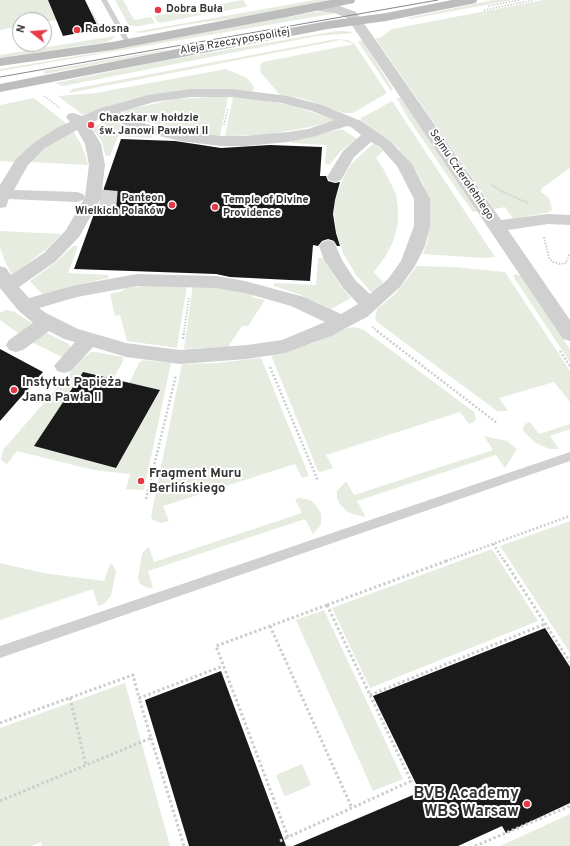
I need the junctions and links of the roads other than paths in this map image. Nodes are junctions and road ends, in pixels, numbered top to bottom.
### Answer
1 (104, 0) edge
2 (349, 0) edge
3 (363, 0) edge
4 (471, 0) edge
5 (317, 7) junction
6 (354, 18) junction
7 (128, 43) junction
8 (0, 62) edge
9 (0, 88) edge
10 (106, 111) junction
11 (72, 117) junction
12 (348, 121) junction
13 (371, 134) junction
14 (335, 177) dead end
15 (1, 197) edge
16 (89, 198) junction
17 (570, 220) edge
18 (496, 226) junction
19 (328, 246) dead end
20 (10, 292) edge
21 (355, 313) junction
22 (48, 322) junction
23 (570, 334) edge
24 (89, 339) junction
25 (16, 345) dead end
26 (64, 366) dead end
27 (570, 456) edge
28 (0, 652) edge

1 - 7 lane
2 - 5 street, Aleja Rzeczypospolitej
3 - 6 street
4 - 6 street, Aleja Rzeczypospolitej
5 - 6 street
5 - 7 street, Aleja Rzeczypospolitej
6 - 9 street, Aleja Rzeczypospolitej
6 - 18 street, Sejmu Czteroletniego
7 - 8 street, Aleja Rzeczypospolitej
10 - 11 street
10 - 12 street
10 - 12 street
11 - 15 street
11 - 16 street
12 - 13 street
13 - 14 street
13 - 21 street
15 - 16 street
16 - 20 street
17 - 18 street
18 - 23 street, Sejmu Czteroletniego
19 - 21 street
20 - 21 street
20 - 22 street
21 - 24 street
22 - 24 street
22 - 25 street
24 - 26 street
27 - 28 lane

